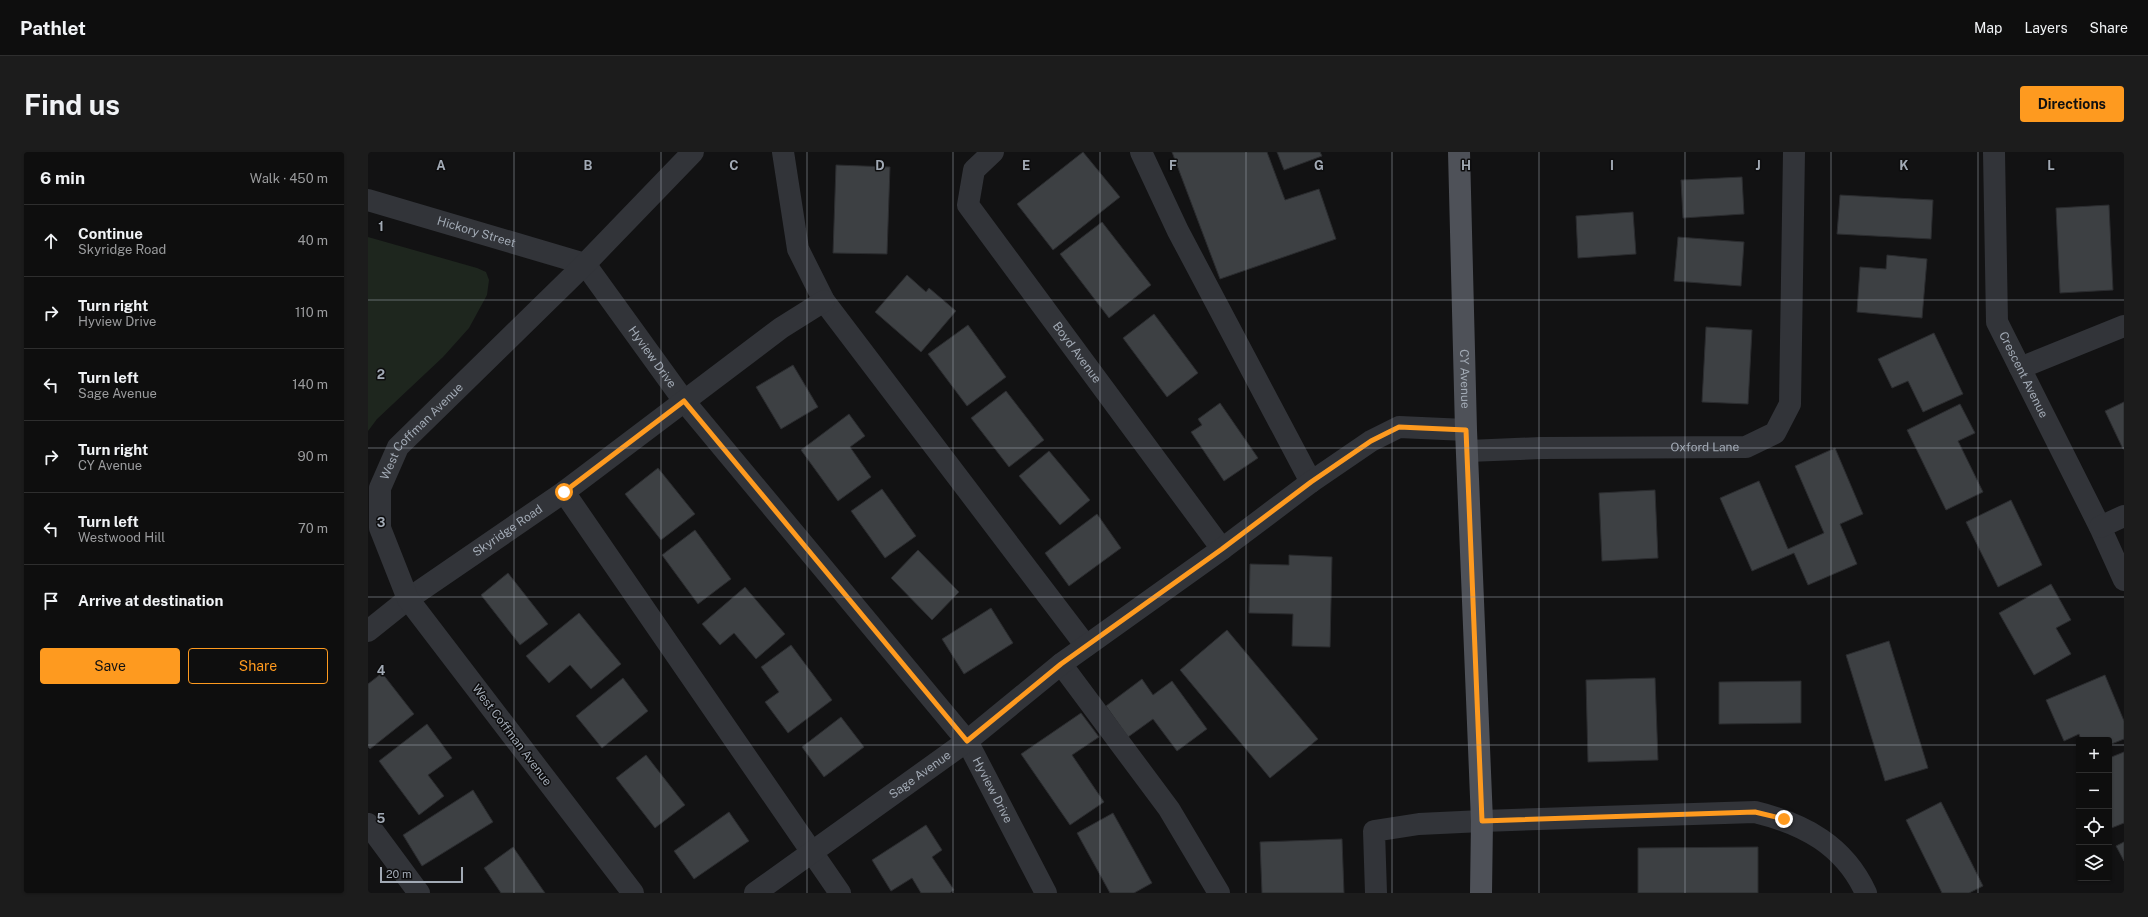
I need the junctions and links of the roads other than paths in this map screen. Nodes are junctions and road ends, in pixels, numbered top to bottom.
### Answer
1 (693, 152) edge
2 (783, 152) edge
3 (993, 152) edge
4 (1141, 152) edge
5 (1459, 152) edge
6 (1794, 152) edge
7 (1994, 152) edge
8 (368, 200) edge
9 (585, 264) junction
10 (824, 301) junction
11 (2124, 326) edge
12 (2020, 368) junction
13 (684, 401) junction
14 (1467, 441) junction
15 (1311, 482) junction
16 (564, 492) junction
17 (2124, 516) edge
18 (2100, 527) junction
19 (1222, 549) junction
20 (2124, 580) edge
21 (408, 600) junction
22 (368, 631) edge
23 (1086, 646) junction
24 (1061, 664) junction
25 (967, 741) junction
26 (1482, 821) junction
27 (368, 824) edge
28 (812, 852) junction
29 (419, 893) edge
30 (633, 893) edge
31 (755, 893) edge
32 (840, 893) edge
33 (1046, 893) edge
34 (1219, 893) edge
35 (1376, 893) edge
36 (1482, 893) edge
37 (1866, 893) edge

1 - 9 street, West Coffman Avenue
2 - 10 street
3 - 19 street, Boyd Avenue
4 - 15 street
5 - 14 main road, CY Avenue
6 - 14 street, Oxford Lane
7 - 12 street, Crescent Avenue
8 - 9 street, Hickory Street
9 - 13 street, Hyview Drive
9 - 21 street, West Coffman Avenue
10 - 13 street, Skyridge Road
10 - 23 street
11 - 12 street
12 - 18 street, Crescent Avenue
13 - 16 street, Skyridge Road
13 - 25 street, Hyview Drive
14 - 15 street, Sage Avenue
14 - 26 main road, CY Avenue
15 - 19 street, Sage Avenue
16 - 21 street, Skyridge Road
16 - 28 street
17 - 18 street
18 - 20 street, Crescent Avenue
19 - 23 street, Sage Avenue
21 - 22 street, Skyridge Road
21 - 30 street, West Coffman Avenue
23 - 24 street, Sage Avenue
24 - 25 street, Sage Avenue
24 - 34 street
25 - 28 street, Sage Avenue
25 - 33 street, Hyview Drive
26 - 35 street
26 - 36 main road, CY Avenue
26 - 37 street
27 - 29 street
28 - 31 street, Sage Avenue
28 - 32 street

